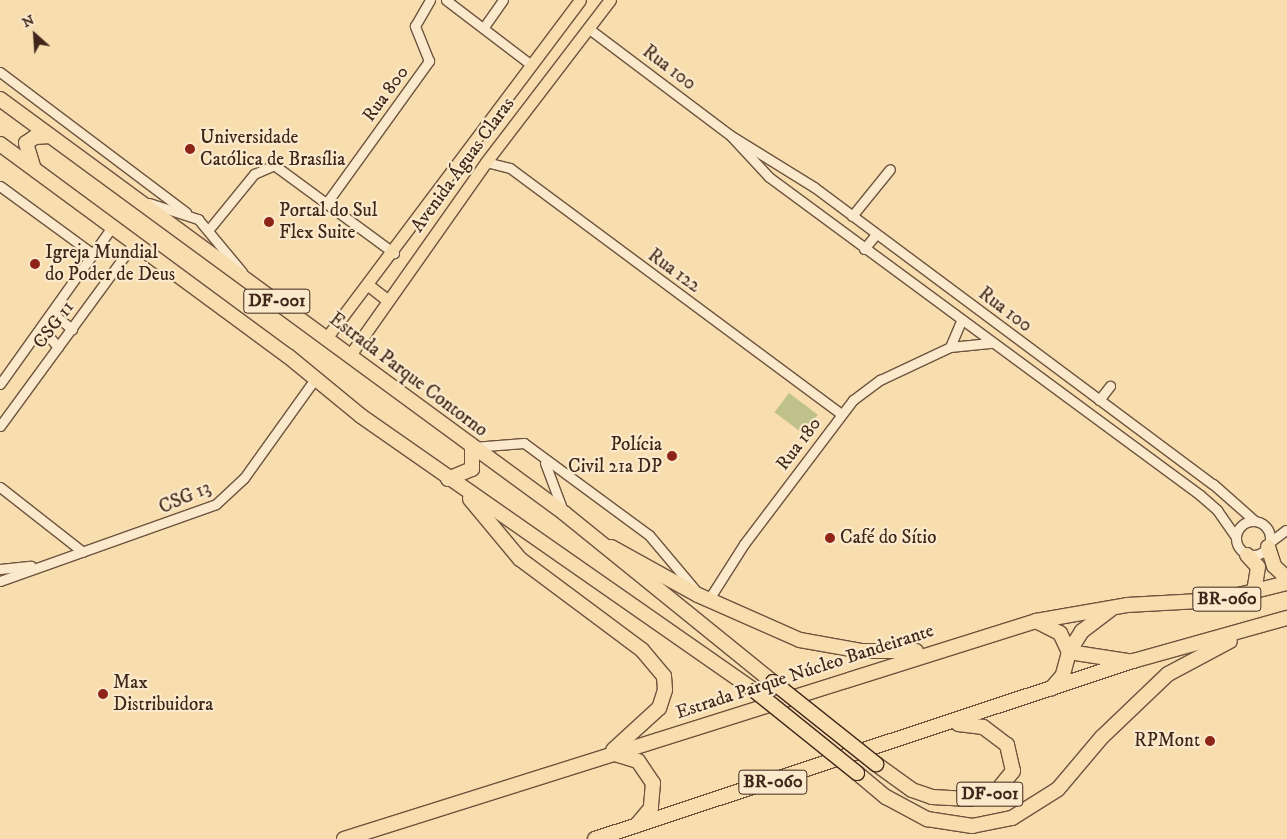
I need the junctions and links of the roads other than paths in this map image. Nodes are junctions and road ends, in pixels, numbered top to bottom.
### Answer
1 (430, 0) edge
2 (446, 0) edge
3 (503, 0) edge
4 (580, 0) edge
5 (610, 0) edge
6 (484, 27) junction
7 (588, 28) junction
8 (530, 64) junction
9 (0, 72) edge
10 (0, 99) edge
11 (730, 134) junction
12 (50, 136) junction
13 (0, 144) edge
14 (486, 162) junction
15 (35, 169) junction
16 (890, 170) dead end
17 (0, 186) edge
18 (138, 198) junction
19 (328, 201) junction
20 (186, 212) junction
21 (852, 216) junction
22 (112, 227) junction
23 (210, 228) junction
24 (876, 234) junction
25 (134, 243) junction
26 (864, 249) junction
27 (394, 253) junction
28 (93, 254) junction
29 (246, 279) junction
30 (368, 285) junction
31 (387, 300) junction
32 (52, 313) junction
33 (962, 321) junction
34 (72, 329) junction
35 (36, 335) junction
36 (327, 338) junction
37 (990, 343) junction
38 (1024, 344) junction
39 (950, 347) junction
40 (58, 348) junction
41 (350, 354) junction
42 (1012, 358) junction
43 (315, 380) junction
44 (0, 384) edge
45 (1110, 386) dead end
46 (1099, 400) junction
47 (841, 414) junction
48 (0, 426) edge
49 (472, 448) junction
50 (545, 463) junction
51 (454, 483) junction
52 (0, 486) edge
53 (564, 513) junction
54 (1255, 521) junction
55 (573, 524) junction
56 (1268, 530) junction
57 (1287, 530) edge
58 (1235, 536) junction
59 (1269, 544) junction
60 (83, 552) junction
61 (1247, 555) junction
62 (44, 564) junction
63 (0, 569) edge
64 (1287, 578) edge
65 (0, 581) edge
66 (1287, 584) edge
67 (1287, 589) edge
68 (1250, 595) junction
69 (703, 597) junction
70 (1113, 607) junction
71 (1285, 619) edge
72 (1036, 621) junction
73 (937, 649) junction
74 (1069, 652) junction
75 (1133, 661) junction
76 (1050, 689) junction
77 (950, 724) junction
78 (609, 755) junction
79 (629, 830) junction
80 (344, 839) edge
81 (596, 839) edge

1 - 19 street, Rua 800
2 - 6 street
3 - 6 street
4 - 8 main road, Avenida Águas Claras
5 - 7 main road, Avenida Águas Claras
6 - 8 street
7 - 11 street, Rua 100
7 - 14 main road, Avenida Águas Claras
8 - 27 main road, Avenida Águas Claras
9 - 20 street
10 - 12 highway, Estrada Parque Contorno / DF-001
11 - 21 street, Rua 100
11 - 26 street, Rua 100
12 - 15 highway
12 - 18 highway, Estrada Parque Contorno / DF-001
13 - 15 highway, DF-001
14 - 31 main road, Avenida Águas Claras
14 - 47 street, Rua 122
15 - 22 highway, DF-001
16 - 21 street
17 - 28 street
18 - 20 street
18 - 29 highway, Estrada Parque Contorno / DF-001
19 - 23 street
19 - 27 street
20 - 23 street
21 - 24 street, Rua 100
22 - 25 highway, DF-001
22 - 28 street
23 - 29 street
24 - 26 street
24 - 38 street, Rua 100
25 - 34 street, CSG 11
25 - 43 highway, DF-001
26 - 33 street, Rua 100
27 - 30 main road, Avenida Águas Claras
28 - 32 street
29 - 36 highway, Estrada Parque Contorno / DF-001
30 - 31 main road
30 - 36 main road, Avenida Águas Claras
31 - 41 main road, Avenida Águas Claras
32 - 34 street
32 - 35 street
33 - 37 street, Rua 100
33 - 39 street
34 - 40 street, CSG 11
35 - 40 street
35 - 44 street
36 - 41 highway, Estrada Parque Contorno / DF-001
37 - 39 street, Rua 180
37 - 42 street, Rua 100
38 - 42 street
38 - 46 street, Rua 100
39 - 47 street, Rua 180
40 - 48 street, CSG 11
41 - 49 highway, Estrada Parque Contorno / DF-001
42 - 58 street, Rua 100
43 - 51 highway, DF-001
43 - 60 street, CSG 13
45 - 46 street
46 - 54 street, Rua 100
47 - 69 street, Rua 180
49 - 50 street
49 - 51 highway
49 - 53 highway, Estrada Parque Contorno / DF-001
50 - 53 street
50 - 69 street
51 - 71 highway, DF-001, bridge
51 - 78 highway
52 - 60 street
53 - 55 highway, Estrada Parque Contorno / DF-001
54 - 56 street
54 - 58 street
55 - 69 highway
55 - 77 highway, DF-001, bridge
56 - 57 street
56 - 59 street
57 - 59 street
58 - 61 street
59 - 61 street
59 - 64 highway
60 - 62 street, CSG 13
61 - 68 highway
62 - 63 street
62 - 65 street
66 - 68 highway, Estrada Parque Núcleo Bandeirante / BR-060
67 - 68 highway
68 - 70 highway, Estrada Parque Núcleo Bandeirante / BR-060
69 - 73 highway
70 - 72 highway, Estrada Parque Núcleo Bandeirante / BR-060
70 - 74 highway
71 - 75 highway, BR-060
72 - 73 highway, Estrada Parque Núcleo Bandeirante / BR-060
72 - 74 highway
73 - 78 highway, Estrada Parque Núcleo Bandeirante / BR-060
74 - 75 highway
74 - 76 highway
75 - 76 highway, BR-060
76 - 77 highway, BR-060
77 - 79 highway, BR-060
78 - 79 highway
78 - 80 highway, Estrada Parque Núcleo Bandeirante / BR-060
79 - 81 highway, BR-060

